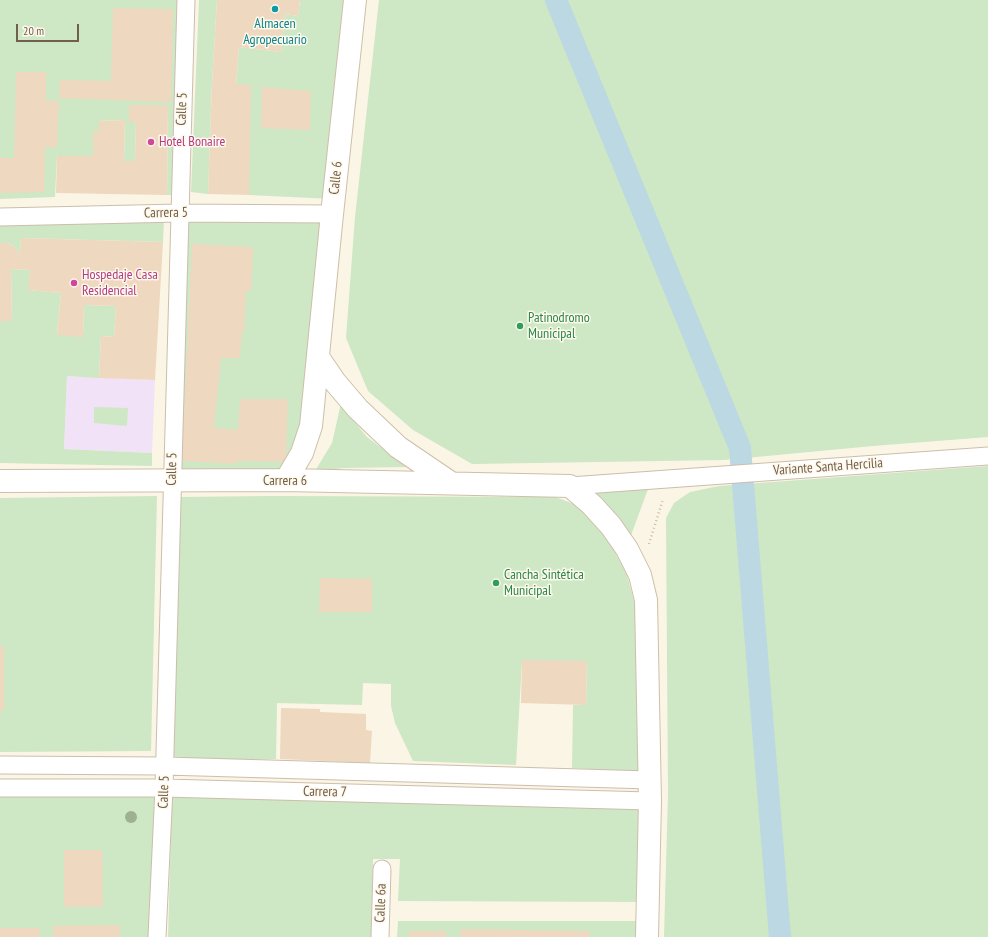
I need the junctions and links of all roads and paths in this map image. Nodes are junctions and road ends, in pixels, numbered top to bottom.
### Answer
1 (186, 0) edge
2 (355, 0) edge
3 (179, 213) junction
4 (332, 214) junction
5 (0, 217) edge
6 (318, 357) junction
7 (988, 456) edge
8 (669, 479) junction
9 (286, 480) junction
10 (0, 481) edge
11 (172, 481) junction
12 (451, 483) junction
13 (570, 486) junction
14 (640, 575) junction
15 (0, 766) edge
16 (165, 766) junction
17 (650, 780) junction
18 (0, 788) edge
19 (164, 788) junction
20 (650, 801) junction
21 (382, 869) dead end
22 (158, 937) edge
23 (380, 937) edge
24 (647, 937) edge

1 - 3 street, Calle 5
2 - 4 street, Calle 6
3 - 4 street, Carrera 5
3 - 5 street, Carrera 5
3 - 11 street, Calle 5
4 - 6 street, Calle 6
6 - 9 street, Calle 6
6 - 12 street
7 - 8 street, Variante Santa Hercilia
8 - 13 street, Variante Santa Hercilia
8 - 14 path
9 - 11 street, Carrera 6
9 - 12 street, Carrera 6
10 - 11 street, Carrera 6
11 - 16 street, Calle 5
12 - 13 street, Carrera 6
13 - 14 street
14 - 17 street
15 - 16 street, Carrera 7
16 - 17 street, Carrera 7
16 - 19 street, Calle 5
17 - 20 street
18 - 19 street, Carrera 7
19 - 20 street, Carrera 7
19 - 22 street, Calle 5
20 - 24 street
21 - 23 street, Calle 6a

